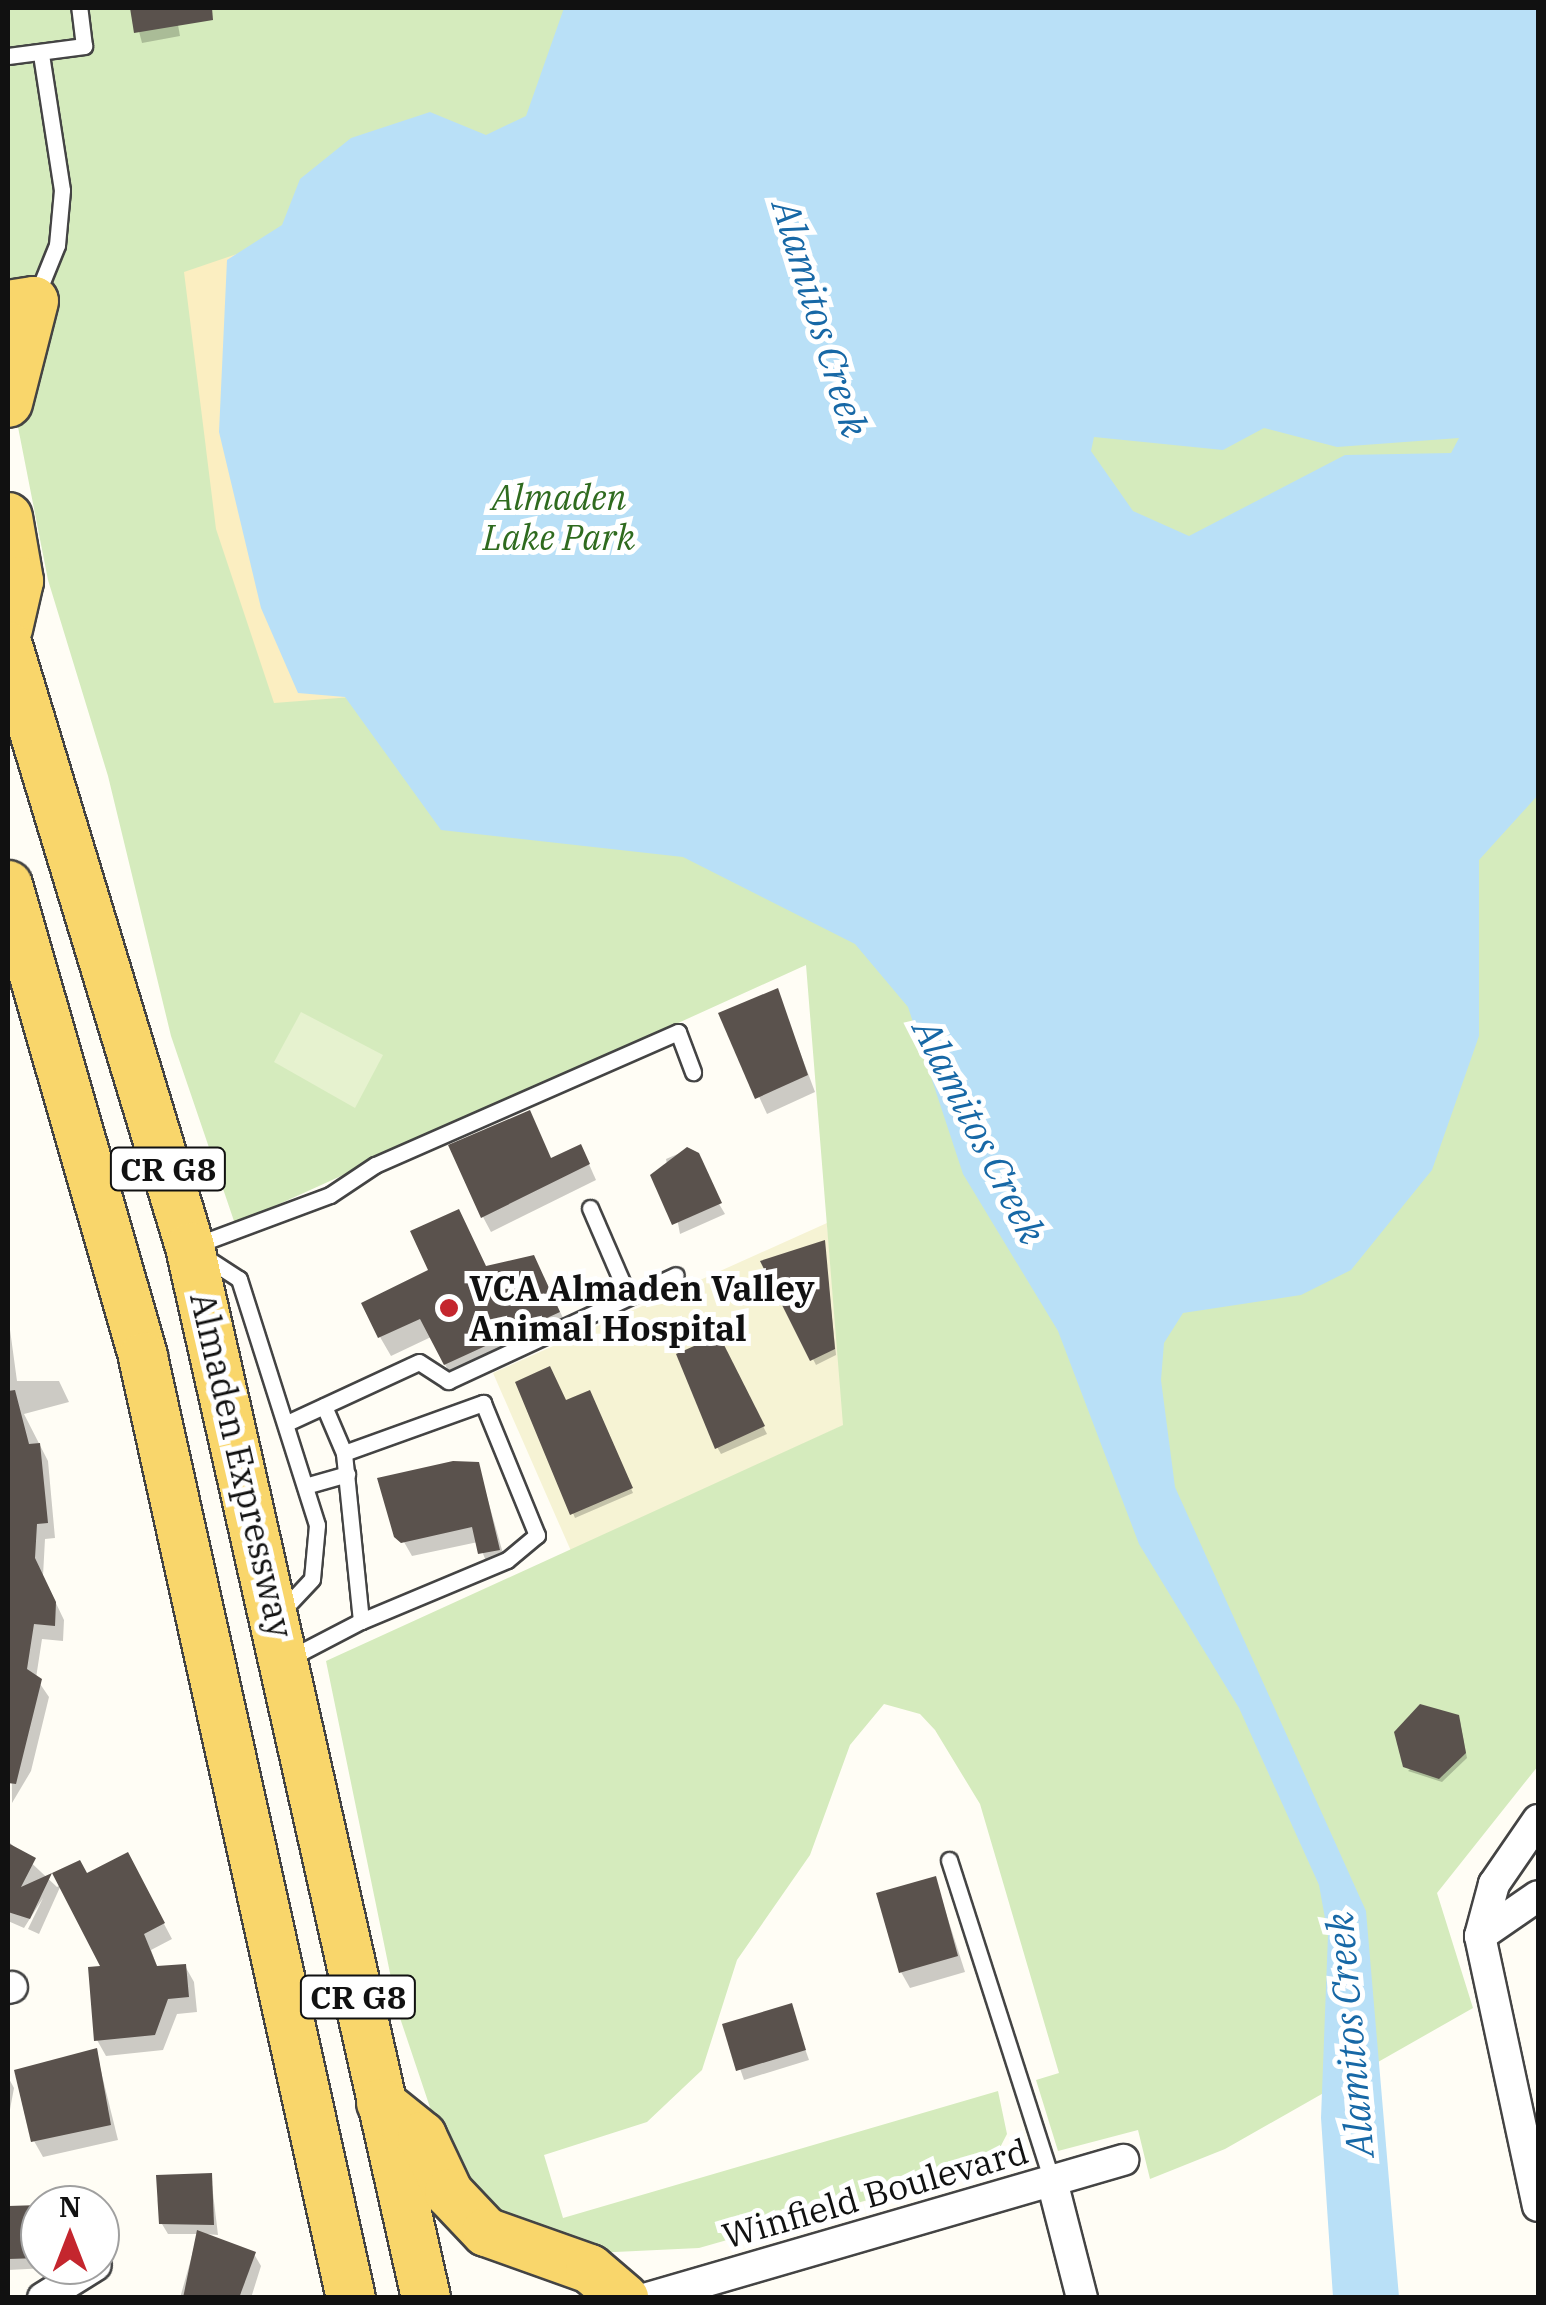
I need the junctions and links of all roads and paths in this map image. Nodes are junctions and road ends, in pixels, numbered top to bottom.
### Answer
1 (79, 8) edge
2 (41, 54) junction
3 (8, 56) edge
4 (21, 303) edge
5 (8, 403) edge
6 (8, 517) edge
7 (8, 630) edge
8 (8, 646) edge
9 (8, 884) edge
10 (693, 1072) dead end
11 (590, 1208) dead end
12 (190, 1247) junction
13 (676, 1275) dead end
14 (628, 1296) junction
15 (324, 1406) junction
16 (287, 1423) junction
17 (344, 1453) junction
18 (347, 1474) junction
19 (305, 1486) junction
20 (362, 1621) junction
21 (282, 1637) junction
22 (1538, 1820) edge
23 (949, 1860) dead end
24 (1538, 1896) edge
25 (1480, 1936) junction
26 (380, 2103) junction
27 (1123, 2160) dead end
28 (1052, 2181) junction
29 (1538, 2206) edge
30 (338, 2286) edge
31 (426, 2298) edge
32 (624, 2298) edge
33 (648, 2298) edge
34 (1082, 2298) edge

1 - 2 lane
2 - 3 lane
2 - 4 lane
4 - 5 main road
6 - 7 main road
8 - 12 main road, Almaden Expressway / CR G8
9 - 30 main road, Almaden Expressway / CR G8
10 - 12 lane
11 - 14 lane
12 - 16 lane
12 - 21 main road, Almaden Expressway / CR G8
13 - 14 lane
14 - 15 lane
15 - 16 lane
15 - 17 lane
16 - 19 lane
17 - 18 lane
17 - 20 lane
18 - 19 lane
18 - 20 lane
19 - 21 lane
20 - 21 lane
21 - 26 main road, Almaden Expressway / CR G8
22 - 25 street
23 - 28 lane
24 - 25 street
25 - 29 street
26 - 31 main road, Almaden Expressway / CR G8
26 - 32 main road
27 - 28 street, Winfield Boulevard
28 - 33 street, Winfield Boulevard
28 - 34 street

